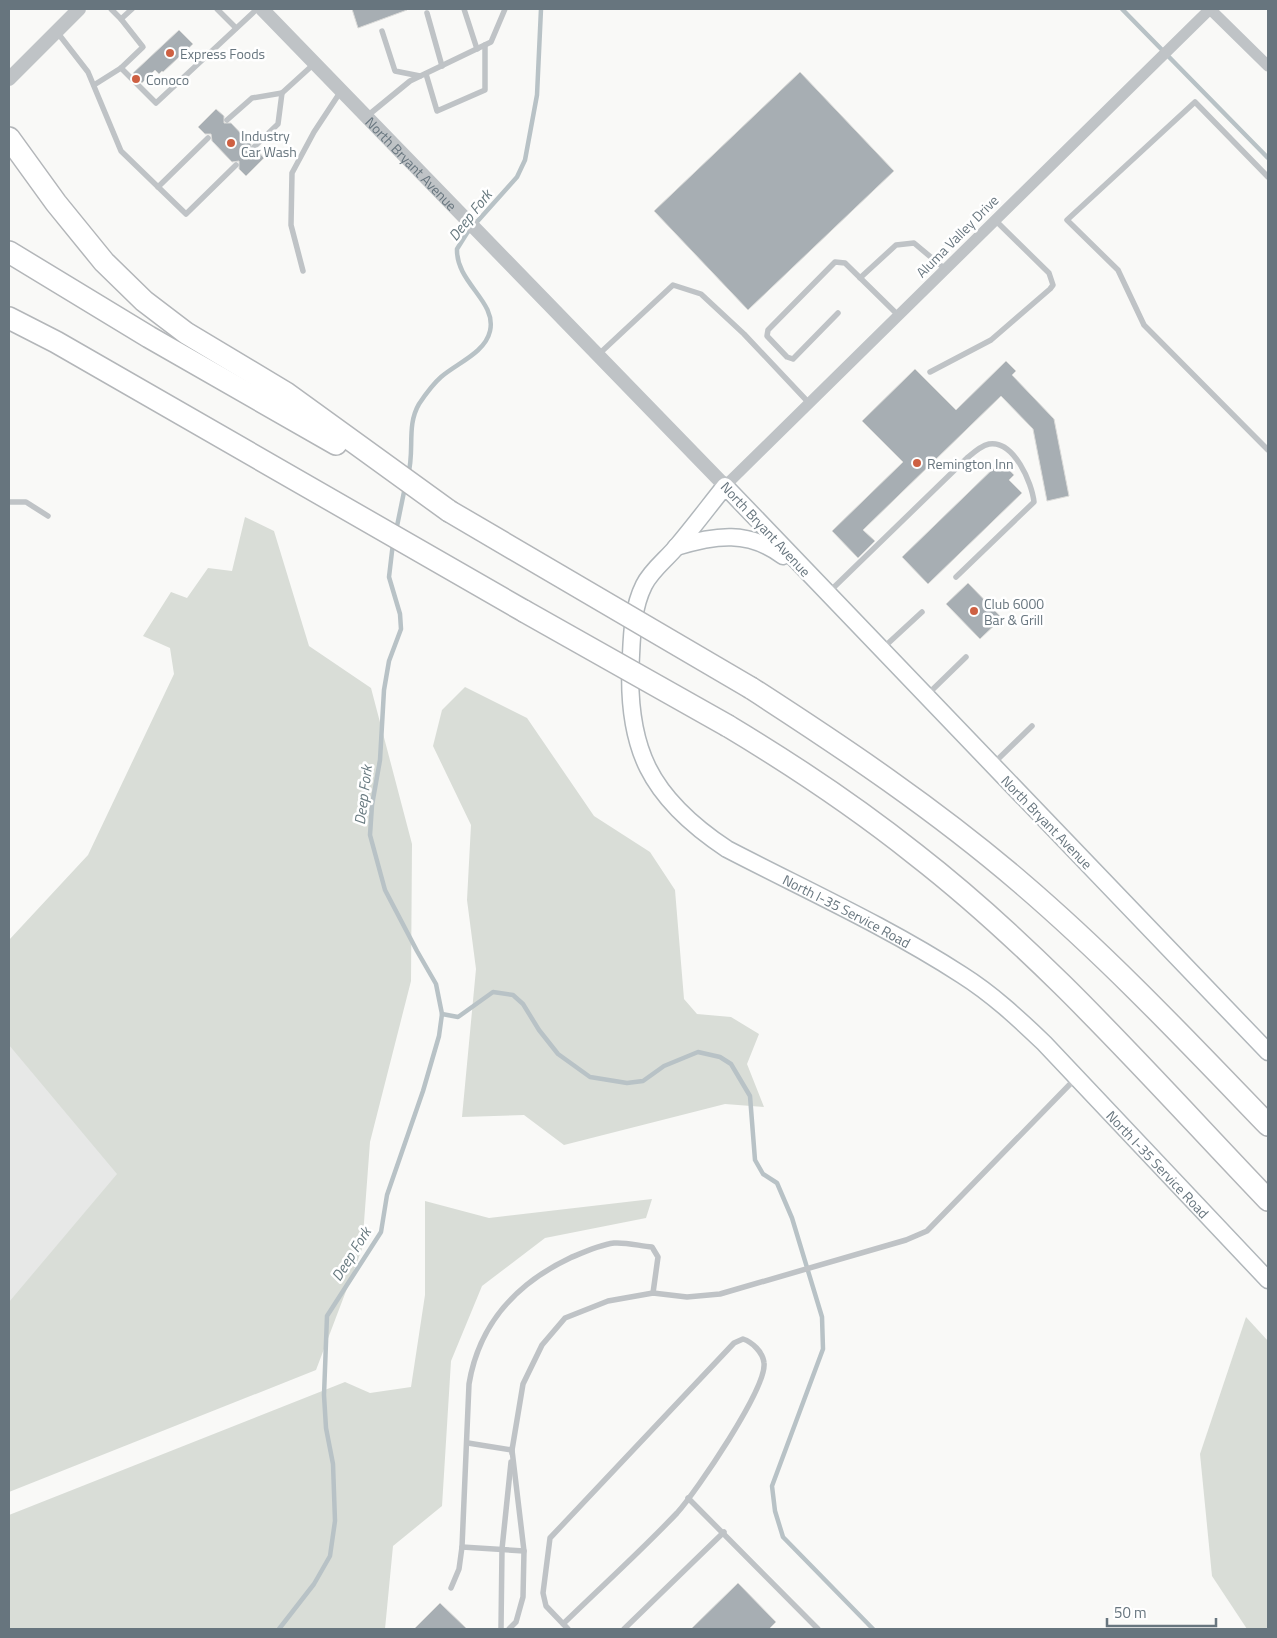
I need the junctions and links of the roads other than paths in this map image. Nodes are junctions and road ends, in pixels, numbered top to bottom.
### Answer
1 (79, 9) edge
2 (111, 9) edge
3 (132, 9) edge
4 (217, 9) edge
5 (257, 9) edge
6 (262, 9) edge
7 (464, 9) edge
8 (505, 9) edge
9 (1210, 9) edge
10 (427, 13) dead end
11 (121, 19) junction
12 (236, 28) junction
13 (382, 31) dead end
14 (57, 32) junction
15 (485, 45) junction
16 (477, 49) junction
17 (314, 63) junction
18 (442, 66) junction
19 (1268, 66) edge
20 (121, 68) junction
21 (423, 75) junction
22 (9, 79) edge
23 (94, 85) junction
24 (341, 91) junction
25 (282, 93) junction
26 (366, 117) junction
27 (227, 120) dead end
28 (9, 138) edge
29 (208, 138) dead end
30 (254, 147) dead end
31 (236, 165) dead end
32 (1268, 177) edge
33 (158, 186) junction
34 (995, 220) junction
35 (9, 252) edge
36 (945, 269) junction
37 (303, 271) dead end
38 (860, 278) junction
39 (838, 313) dead end
40 (898, 315) junction
41 (9, 318) edge
42 (598, 356) junction
43 (930, 372) dead end
44 (281, 401) junction
45 (809, 403) junction
46 (1268, 450) edge
47 (725, 486) junction
48 (9, 502) edge
49 (48, 516) dead end
50 (676, 547) junction
51 (808, 574) junction
52 (956, 577) dead end
53 (828, 594) junction
54 (922, 612) dead end
55 (881, 650) junction
56 (966, 657) dead end
57 (926, 696) junction
58 (1032, 726) dead end
59 (992, 765) junction
60 (1268, 1052) edge
61 (1076, 1077) junction
62 (1268, 1126) edge
63 (1268, 1200) edge
64 (1268, 1280) edge
65 (653, 1293) junction
66 (468, 1443) junction
67 (512, 1450) junction
68 (688, 1498) junction
69 (724, 1532) junction
70 (462, 1547) junction
71 (502, 1549) junction
72 (524, 1551) junction
73 (451, 1588) dead end
74 (563, 1624) junction
75 (501, 1629) edge
76 (509, 1629) edge
77 (568, 1629) edge
78 (624, 1629) edge
79 (818, 1629) edge

1 - 14 street
2 - 11 lane
3 - 11 lane
4 - 12 lane
5 - 12 lane
6 - 17 street, North Bryant Avenue
7 - 16 lane
8 - 15 lane
9 - 19 street
9 - 34 street, Aluma Valley Drive
10 - 18 lane
11 - 20 lane
12 - 20 lane
13 - 21 lane
14 - 22 street
14 - 23 lane
15 - 16 lane
15 - 21 lane
16 - 18 lane
17 - 24 street, North Bryant Avenue
17 - 25 lane
18 - 21 lane
20 - 23 lane
21 - 26 lane
23 - 33 lane
24 - 26 street, North Bryant Avenue
24 - 37 lane
25 - 27 lane
25 - 30 lane
26 - 42 street, North Bryant Avenue
28 - 44 highway
29 - 33 lane
31 - 33 lane
32 - 46 lane
34 - 36 street, Aluma Valley Drive
34 - 43 lane
35 - 44 highway
36 - 38 lane
36 - 40 street, Aluma Valley Drive
38 - 39 lane
38 - 40 lane
40 - 45 street, Aluma Valley Drive
41 - 63 highway, bridge
42 - 45 lane
42 - 47 street, North Bryant Avenue
44 - 62 highway, bridge
45 - 47 street, Aluma Valley Drive
47 - 50 main road, North I-35 Service Road
47 - 51 main road, North Bryant Avenue
48 - 49 lane
50 - 51 main road
50 - 61 main road, North I-35 Service Road
51 - 53 main road, North Bryant Avenue
52 - 53 lane
53 - 55 main road, North Bryant Avenue
54 - 55 lane
55 - 57 main road, North Bryant Avenue
56 - 57 lane
57 - 59 main road, North Bryant Avenue
58 - 59 lane
59 - 60 main road, North Bryant Avenue
61 - 64 main road, North I-35 Service Road
61 - 65 lane
65 - 66 lane
65 - 67 lane
66 - 67 lane
66 - 70 lane
67 - 71 lane
67 - 72 lane
68 - 69 lane
68 - 74 lane
68 - 74 lane
69 - 78 lane
69 - 79 lane
70 - 71 lane
70 - 73 lane
71 - 72 lane
71 - 75 lane
72 - 76 lane
74 - 77 lane

